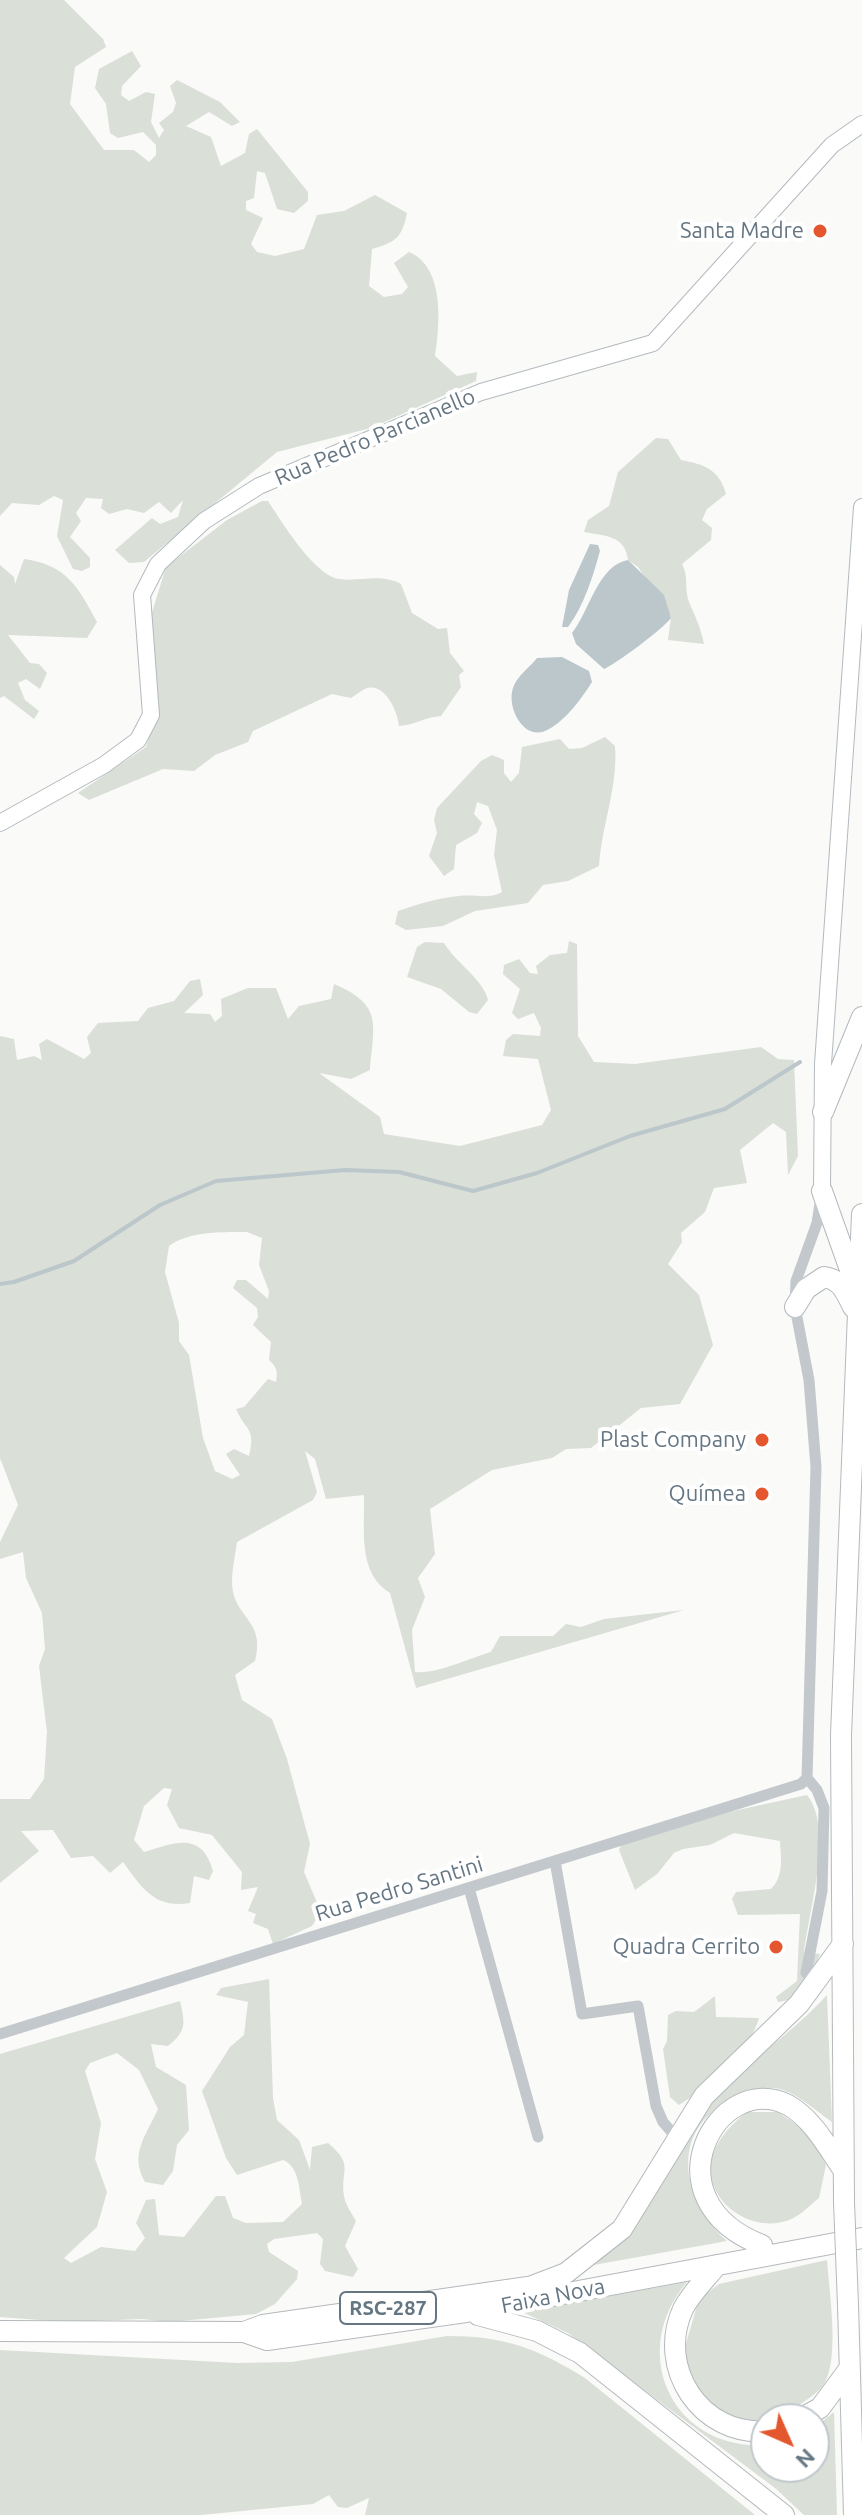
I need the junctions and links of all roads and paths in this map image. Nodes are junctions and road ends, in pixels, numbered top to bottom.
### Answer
1 (862, 124) edge
2 (862, 507) edge
3 (0, 823) edge
4 (862, 1017) edge
5 (823, 1112) junction
6 (822, 1191) junction
7 (862, 1214) edge
8 (859, 1293) junction
9 (795, 1307) junction
10 (857, 1316) junction
11 (807, 1778) junction
12 (555, 1861) junction
13 (469, 1888) junction
14 (843, 1944) junction
15 (806, 1973) dead end
16 (0, 2034) edge
17 (538, 2137) dead end
18 (676, 2137) junction
19 (844, 2171) junction
20 (862, 2227) edge
21 (862, 2238) edge
22 (762, 2245) junction
23 (717, 2265) junction
24 (532, 2286) junction
25 (466, 2312) junction
26 (0, 2331) edge
27 (244, 2332) junction
28 (849, 2369) junction
29 (824, 2403) edge
30 (750, 2430) edge
31 (784, 2515) edge
32 (854, 2515) edge

1 - 3 street, Rua Pedro Parcianello
2 - 5 street
4 - 5 highway
5 - 6 street
6 - 8 highway
6 - 9 street
7 - 8 highway
8 - 10 highway
9 - 10 highway
9 - 11 street
10 - 14 highway
11 - 12 street, Rua Pedro Santini
11 - 15 street
12 - 13 street, Rua Pedro Santini
12 - 18 street
13 - 16 street, Rua Pedro Santini
13 - 17 street
14 - 18 highway
14 - 19 highway
18 - 24 highway
19 - 22 highway
19 - 28 highway, bridge
20 - 22 highway, Faixa Nova / RSC-287
21 - 23 highway, Faixa Nova / RSC-287
22 - 24 highway, Faixa Nova / RSC-287
23 - 25 highway, Faixa Nova / RSC-287
23 - 30 highway
24 - 27 highway, Faixa Nova / RSC-287
25 - 27 highway, Faixa Nova / RSC-287
25 - 31 highway
26 - 27 highway, Faixa Nova / RSC-287
28 - 29 highway
28 - 32 highway

